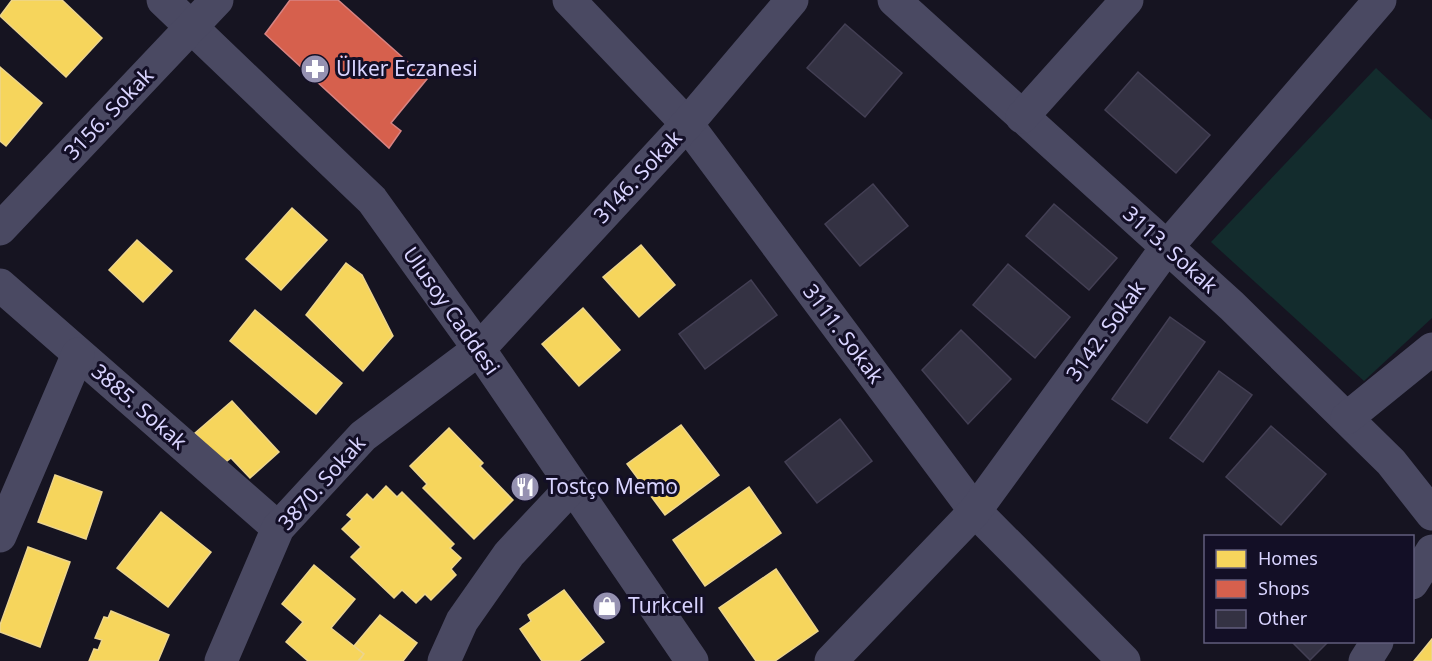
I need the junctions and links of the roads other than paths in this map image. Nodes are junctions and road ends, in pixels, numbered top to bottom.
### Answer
1 (163, 0) edge
2 (217, 0) edge
3 (569, 0) edge
4 (792, 0) edge
5 (894, 0) edge
6 (1127, 0) edge
7 (1380, 0) edge
8 (192, 26) junction
9 (1022, 117) junction
10 (687, 124) junction
11 (0, 229) edge
12 (1167, 247) junction
13 (0, 285) edge
14 (479, 349) junction
15 (1432, 349) edge
16 (78, 354) junction
17 (1347, 418) junction
18 (572, 487) junction
19 (975, 511) junction
20 (1432, 514) edge
21 (278, 528) junction
22 (0, 536) edge
23 (1432, 551) edge
24 (1414, 581) edge
25 (1376, 643) edge
26 (221, 661) edge
27 (444, 661) edge
28 (692, 661) edge
29 (831, 661) edge
30 (1124, 661) edge
31 (1365, 661) edge

1 - 8 street, Ulusoy Caddesi
2 - 8 street, 3156. Sokak
3 - 10 street, 3111. Sokak
4 - 10 street, 3146. Sokak
5 - 9 street, 3113. Sokak
6 - 9 street
7 - 12 street, 3142. Sokak
8 - 11 street, 3156. Sokak
8 - 14 street, Ulusoy Caddesi
9 - 12 street, 3113. Sokak
10 - 14 street, 3146. Sokak
10 - 19 street, 3111. Sokak
12 - 17 street, 3113. Sokak
12 - 19 street, 3142. Sokak
13 - 16 street, 3885. Sokak
14 - 18 street, Ulusoy Caddesi
14 - 21 street, 3870. Sokak
15 - 17 street
16 - 21 street, 3885. Sokak
16 - 22 street
17 - 20 street, 3113. Sokak
18 - 27 street
18 - 28 street, Ulusoy Caddesi
19 - 29 street, 3142. Sokak
19 - 30 street, 3111. Sokak
21 - 26 street, 3870. Sokak
23 - 24 street
25 - 31 street

